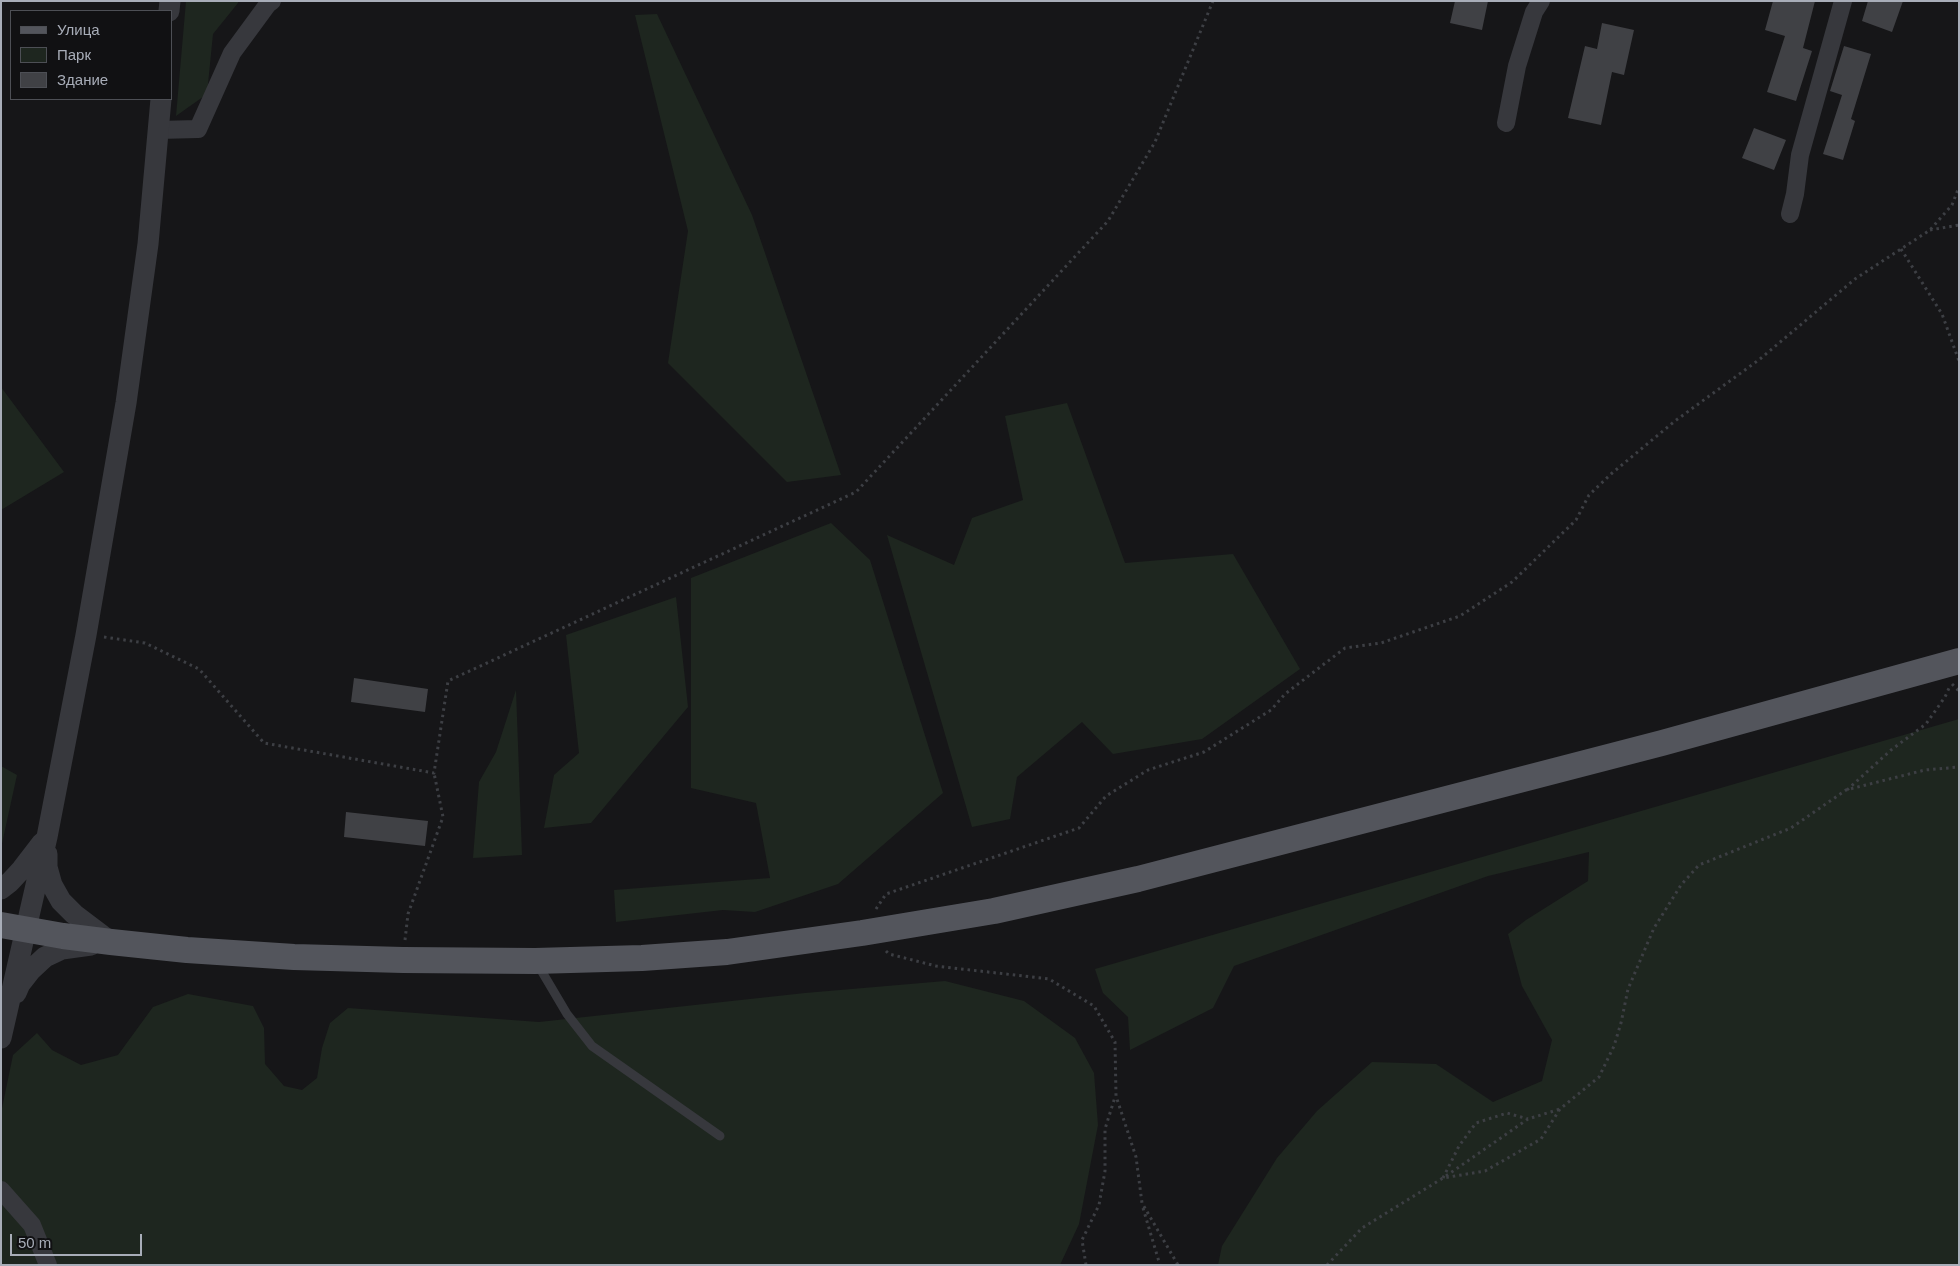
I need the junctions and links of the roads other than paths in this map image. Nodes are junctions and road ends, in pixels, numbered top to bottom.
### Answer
1 (272, 1) edge
2 (1541, 1) edge
3 (1843, 1) edge
4 (161, 100) edge
5 (1506, 123) dead end
6 (158, 130) junction
7 (1790, 214) dead end
8 (1954, 669) edge
9 (47, 837) junction
10 (1, 889) edge
11 (13, 927) edge
12 (111, 942) junction
13 (535, 961) junction
14 (1, 968) edge
15 (7, 1014) junction
16 (1, 1038) edge
17 (720, 1136) dead end
18 (1, 1190) edge
19 (48, 1265) edge

1 - 6 street
2 - 5 street
3 - 7 street
4 - 6 street
6 - 9 street
8 - 13 main road
9 - 10 street
9 - 11 street
9 - 12 street
11 - 12 main road
11 - 15 street
12 - 13 main road
12 - 15 street
13 - 17 lane
14 - 15 street
15 - 16 street
18 - 19 street

